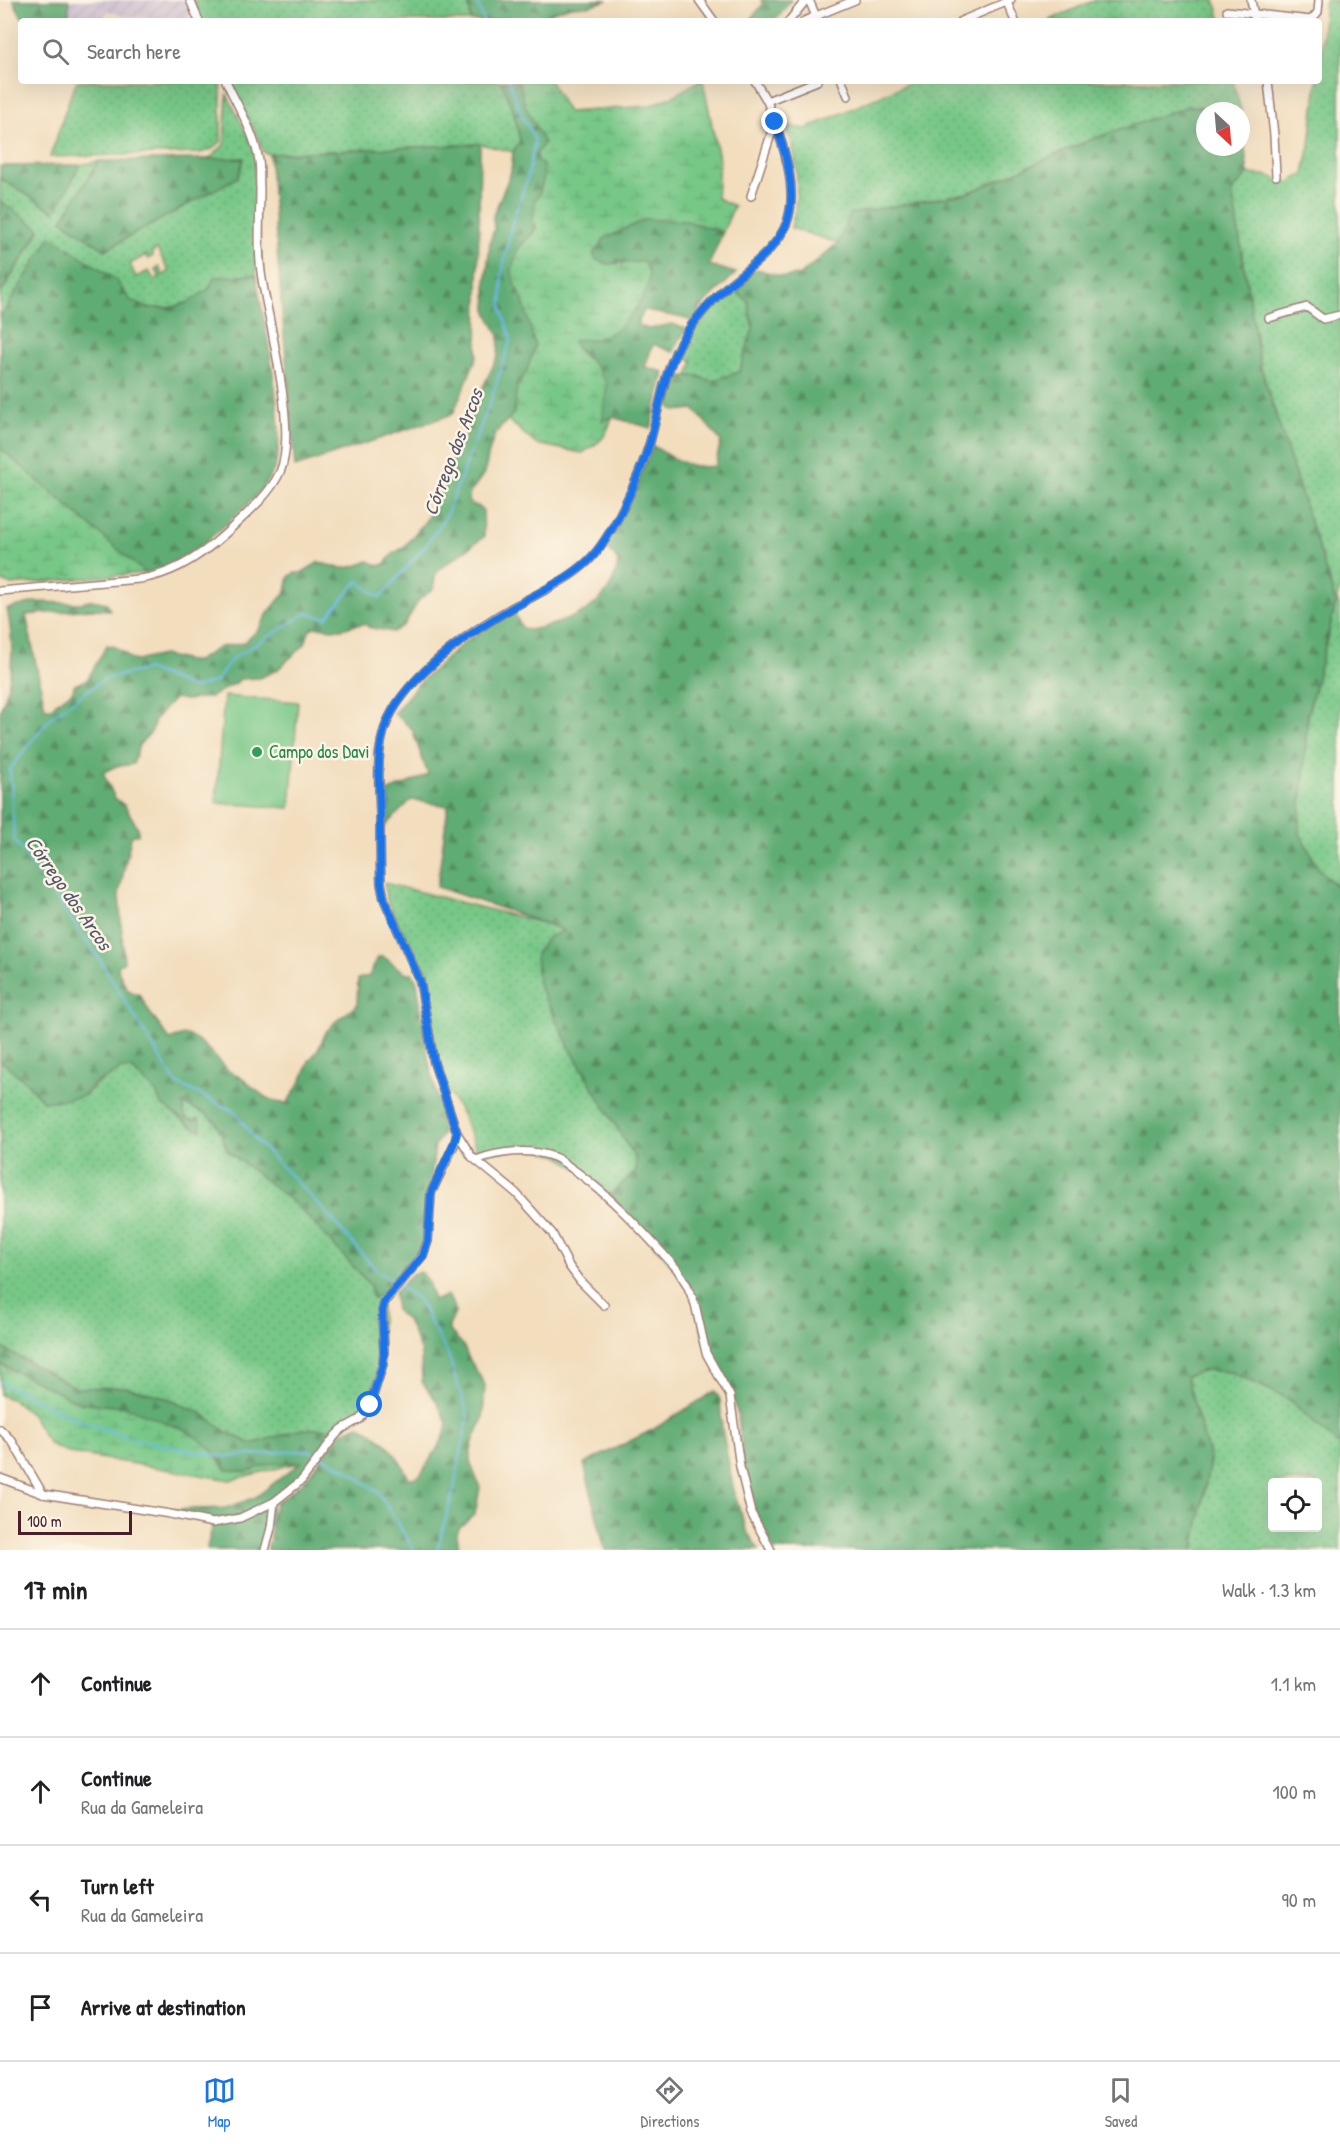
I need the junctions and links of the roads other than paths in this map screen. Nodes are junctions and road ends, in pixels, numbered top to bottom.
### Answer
1 (190, 0) edge
2 (699, 0) edge
3 (808, 0) edge
4 (855, 0) edge
5 (1251, 0) edge
6 (1319, 0) edge
7 (1008, 1) edge
8 (1227, 11) dead end
9 (198, 18) edge
10 (712, 18) edge
11 (792, 18) edge
12 (817, 18) edge
13 (968, 18) edge
14 (1014, 18) edge
15 (1255, 18) edge
16 (1313, 18) edge
17 (227, 84) edge
18 (757, 84) edge
19 (810, 84) edge
20 (843, 84) edge
21 (1268, 84) edge
22 (848, 96) dead end
23 (767, 101) junction
24 (775, 122) junction
25 (1276, 176) dead end
26 (751, 196) dead end
27 (1340, 315) edge
28 (1269, 318) dead end
29 (0, 591) edge
30 (457, 1133) junction
31 (476, 1160) junction
32 (604, 1305) dead end
33 (0, 1429) edge
34 (0, 1478) edge
35 (43, 1494) junction
36 (274, 1502) junction
37 (265, 1550) edge
38 (771, 1550) edge

1 - 9 street
2 - 10 street
3 - 11 street
3 - 12 street
4 - 12 street
5 - 15 street
6 - 16 street
7 - 13 street
7 - 14 street
8 - 15 street
17 - 29 street
18 - 23 street
19 - 23 street
20 - 22 street
21 - 25 street
23 - 24 street
24 - 26 street
24 - 30 street
27 - 28 street
30 - 31 street
30 - 36 street
31 - 32 street
31 - 38 street
33 - 35 street
34 - 35 street
35 - 36 street
36 - 37 street

